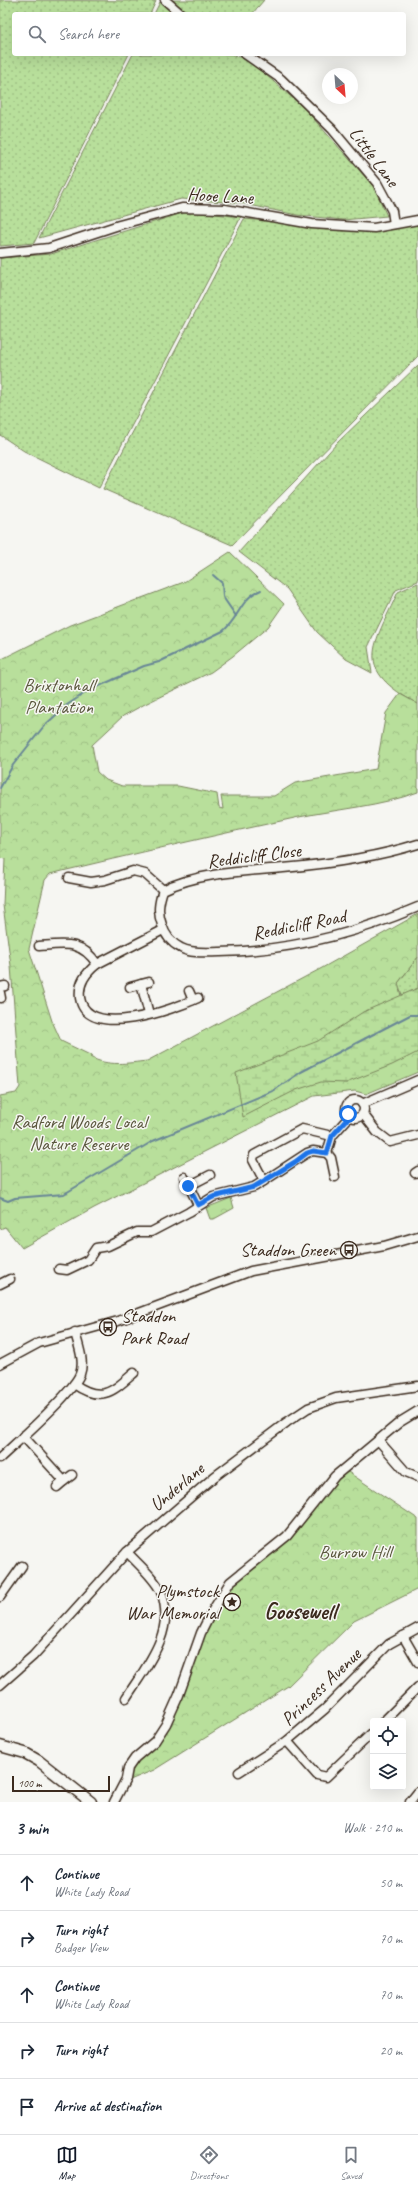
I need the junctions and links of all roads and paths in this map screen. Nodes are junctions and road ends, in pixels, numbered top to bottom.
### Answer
1 (165, 0) edge
2 (179, 12) edge
3 (248, 56) edge
4 (418, 220) edge
5 (394, 224) junction
6 (0, 253) edge
7 (418, 844) edge
8 (69, 878) dead end
9 (163, 890) junction
10 (418, 907) edge
11 (163, 930) junction
12 (39, 946) dead end
13 (97, 964) junction
14 (130, 987) dead end
15 (189, 991) dead end
16 (150, 1014) junction
17 (418, 1080) edge
18 (362, 1104) junction
19 (363, 1114) junction
20 (350, 1116) junction
21 (418, 1135) edge
22 (332, 1136) junction
23 (327, 1153) junction
24 (210, 1175) dead end
25 (184, 1177) dead end
26 (335, 1177) dead end
27 (264, 1181) junction
28 (188, 1186) junction
29 (198, 1205) junction
30 (417, 1239) edge
31 (59, 1269) dead end
32 (10, 1279) dead end
33 (0, 1284) edge
34 (75, 1332) junction
35 (0, 1364) edge
36 (134, 1373) dead end
37 (74, 1384) junction
38 (418, 1386) edge
39 (418, 1411) edge
40 (23, 1436) junction
41 (379, 1441) junction
42 (0, 1458) edge
43 (72, 1475) dead end
44 (418, 1478) edge
45 (64, 1481) junction
46 (57, 1487) dead end
47 (127, 1552) junction
48 (22, 1566) dead end
49 (0, 1597) edge
50 (418, 1628) edge
51 (403, 1636) junction
52 (418, 1662) edge
53 (0, 1685) edge
54 (134, 1686) junction
55 (418, 1687) edge
56 (142, 1691) dead end
57 (126, 1698) dead end
58 (387, 1718) edge
59 (370, 1735) edge
60 (287, 1741) junction
61 (0, 1746) edge
62 (242, 1767) dead end
63 (418, 1792) edge
64 (87, 1800) edge
65 (114, 1802) edge
66 (410, 1802) edge

1 - 2 street
3 - 5 street, Little Lane
4 - 5 street, Hooe Lane
5 - 6 street, Hooe Lane
7 - 9 street, Reddicliff Close
8 - 9 street
9 - 11 street
10 - 11 street, Reddicliff Road
11 - 13 street
12 - 13 street
13 - 16 street
14 - 16 street
15 - 16 street
17 - 18 street
18 - 19 street
18 - 20 street
19 - 20 street
19 - 21 street
20 - 22 street
22 - 23 street
22 - 27 street
23 - 26 street
23 - 27 street
24 - 28 street
25 - 28 street
27 - 29 street
28 - 29 street
29 - 31 street
30 - 34 street
32 - 33 street
34 - 35 street
34 - 37 street
36 - 37 street
37 - 40 street
38 - 47 street, Underlane
39 - 41 street
40 - 42 street
40 - 45 street
41 - 44 street
41 - 65 street
43 - 45 street
45 - 46 street
47 - 53 street, Underlane
47 - 54 street
48 - 49 street
50 - 51 street, Princess Avenue
51 - 52 street
51 - 60 street, Princess Avenue
54 - 56 street
54 - 57 street
55 - 58 street
59 - 60 street
60 - 62 street, Princess Avenue
61 - 64 street
63 - 66 street

